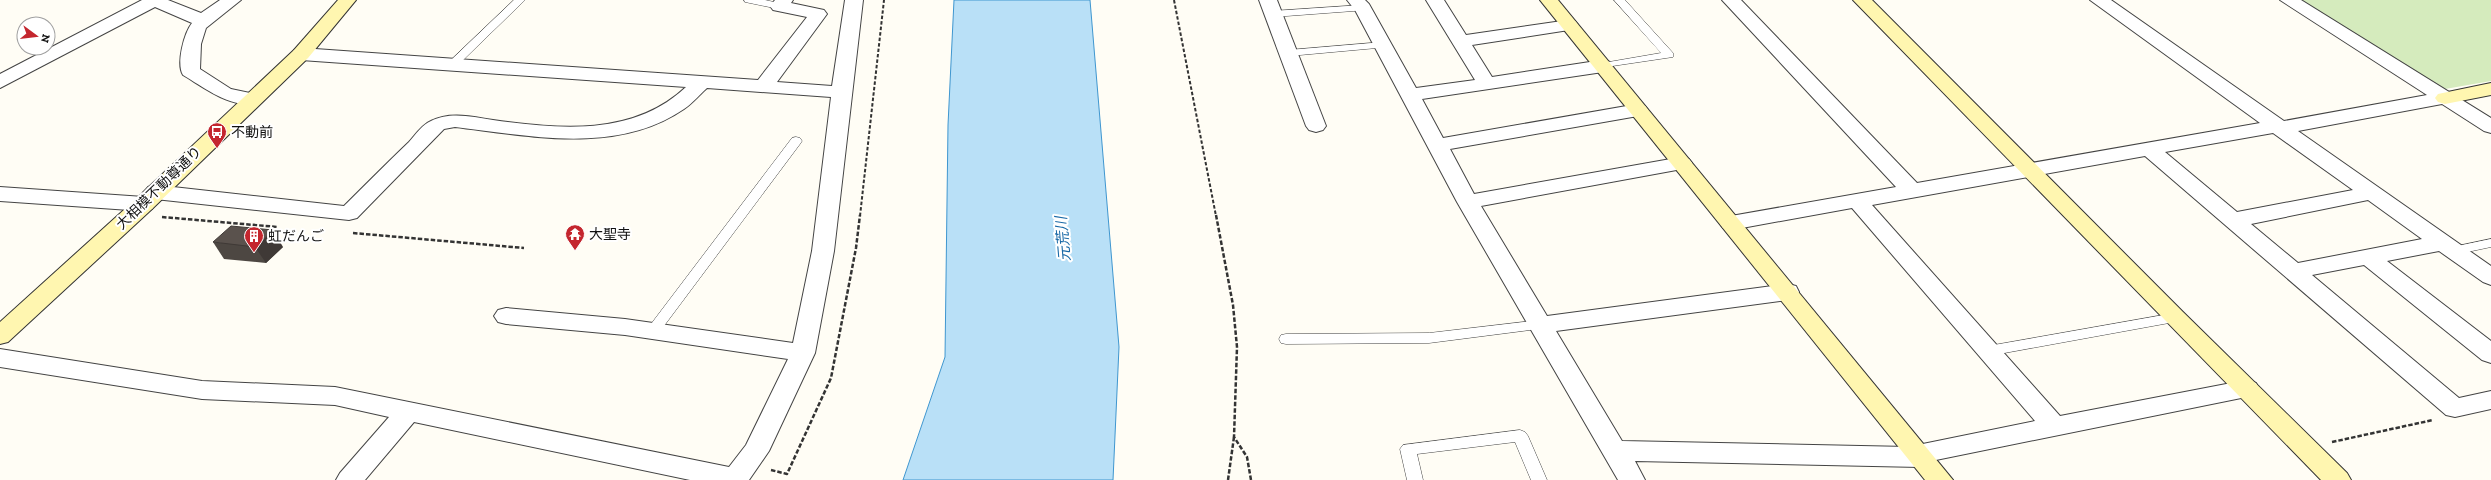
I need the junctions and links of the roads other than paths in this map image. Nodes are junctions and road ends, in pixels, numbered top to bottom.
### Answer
1 (153, 0) edge
2 (232, 0) edge
3 (347, 0) edge
4 (520, 0) edge
5 (749, 0) edge
6 (854, 0) edge
7 (1435, 0) edge
8 (1549, 0) edge
9 (1619, 0) edge
10 (1731, 0) edge
11 (1862, 0) edge
12 (2099, 0) edge
13 (2289, 0) edge
14 (782, 3) edge
15 (1360, 4) edge
16 (1271, 7) edge
17 (201, 20) junction
18 (1569, 25) junction
19 (1460, 41) junction
20 (1384, 45) junction
21 (1289, 53) junction
22 (301, 54) junction
23 (453, 64) junction
24 (1603, 66) junction
25 (0, 82) edge
26 (703, 82) junction
27 (1487, 84) junction
28 (764, 86) junction
29 (2491, 89) edge
30 (841, 92) junction
31 (1411, 95) junction
32 (2445, 98) junction
33 (252, 99) junction
34 (1638, 110) junction
35 (1316, 126) dead end
36 (2279, 127) junction
37 (2491, 127) edge
38 (796, 141) dead end
39 (1439, 145) junction
40 (2149, 149) junction
41 (1682, 163) junction
42 (2030, 170) junction
43 (1911, 190) junction
44 (2371, 193) junction
45 (0, 194) edge
46 (150, 198) junction
47 (1856, 201) junction
48 (1468, 202) junction
49 (2234, 220) junction
50 (1731, 223) junction
51 (2491, 243) edge
52 (2447, 247) junction
53 (2367, 256) junction
54 (2294, 271) junction
55 (2491, 278) edge
56 (1788, 292) junction
57 (506, 316) dead end
58 (2174, 318) junction
59 (1541, 325) junction
60 (653, 331) junction
61 (0, 336) edge
62 (1286, 339) dead end
63 (1988, 351) junction
64 (803, 353) junction
65 (2491, 354) edge
66 (0, 358) edge
67 (2247, 389) junction
68 (2491, 400) edge
69 (409, 411) junction
70 (2055, 427) junction
71 (1616, 452) junction
72 (1919, 455) junction
73 (735, 479) edge
74 (349, 480) edge
75 (1415, 480) edge
76 (1539, 480) edge
77 (1632, 480) edge
78 (1940, 480) edge
79 (2338, 480) edge

1 - 17 street
1 - 25 street
2 - 17 street
3 - 22 street, 大相模不動尊通り
4 - 23 lane
5 - 14 lane
6 - 30 street
7 - 19 street
8 - 18 street
9 - 24 lane
10 - 43 street
11 - 42 street
12 - 36 street
13 - 32 street
14 - 28 street
15 - 16 lane
15 - 20 street
16 - 21 street
17 - 33 street
18 - 19 street
18 - 24 street
19 - 27 street
20 - 21 lane
20 - 31 street
21 - 35 street
22 - 23 street
22 - 33 street, 大相模不動尊通り
23 - 26 street
24 - 27 street
24 - 34 street
26 - 28 street
26 - 46 street
27 - 31 street
28 - 30 street
29 - 32 street
30 - 64 street
31 - 39 street
32 - 36 street
32 - 37 street
33 - 46 street, 大相模不動尊通り
34 - 39 street
34 - 41 street
36 - 40 street
36 - 44 street
38 - 60 lane
39 - 48 street
40 - 42 street
40 - 49 street
41 - 48 street
41 - 50 street
42 - 43 street
42 - 58 street
43 - 47 street
44 - 49 street
44 - 52 street
45 - 46 street
46 - 61 street, 大相模不動尊通り
47 - 50 street
47 - 63 street
48 - 59 street
49 - 54 street
50 - 56 street
51 - 52 lane
52 - 53 street
52 - 55 street
53 - 54 street
53 - 65 street
54 - 68 street
56 - 59 street
56 - 72 street
57 - 60 street
58 - 63 lane
58 - 67 street
59 - 62 lane
59 - 71 street
60 - 64 street
63 - 70 street
64 - 73 street
66 - 69 street
67 - 70 street
67 - 79 street
69 - 73 street
69 - 74 street
70 - 72 street
71 - 72 street
71 - 77 street
72 - 78 street
75 - 76 lane

